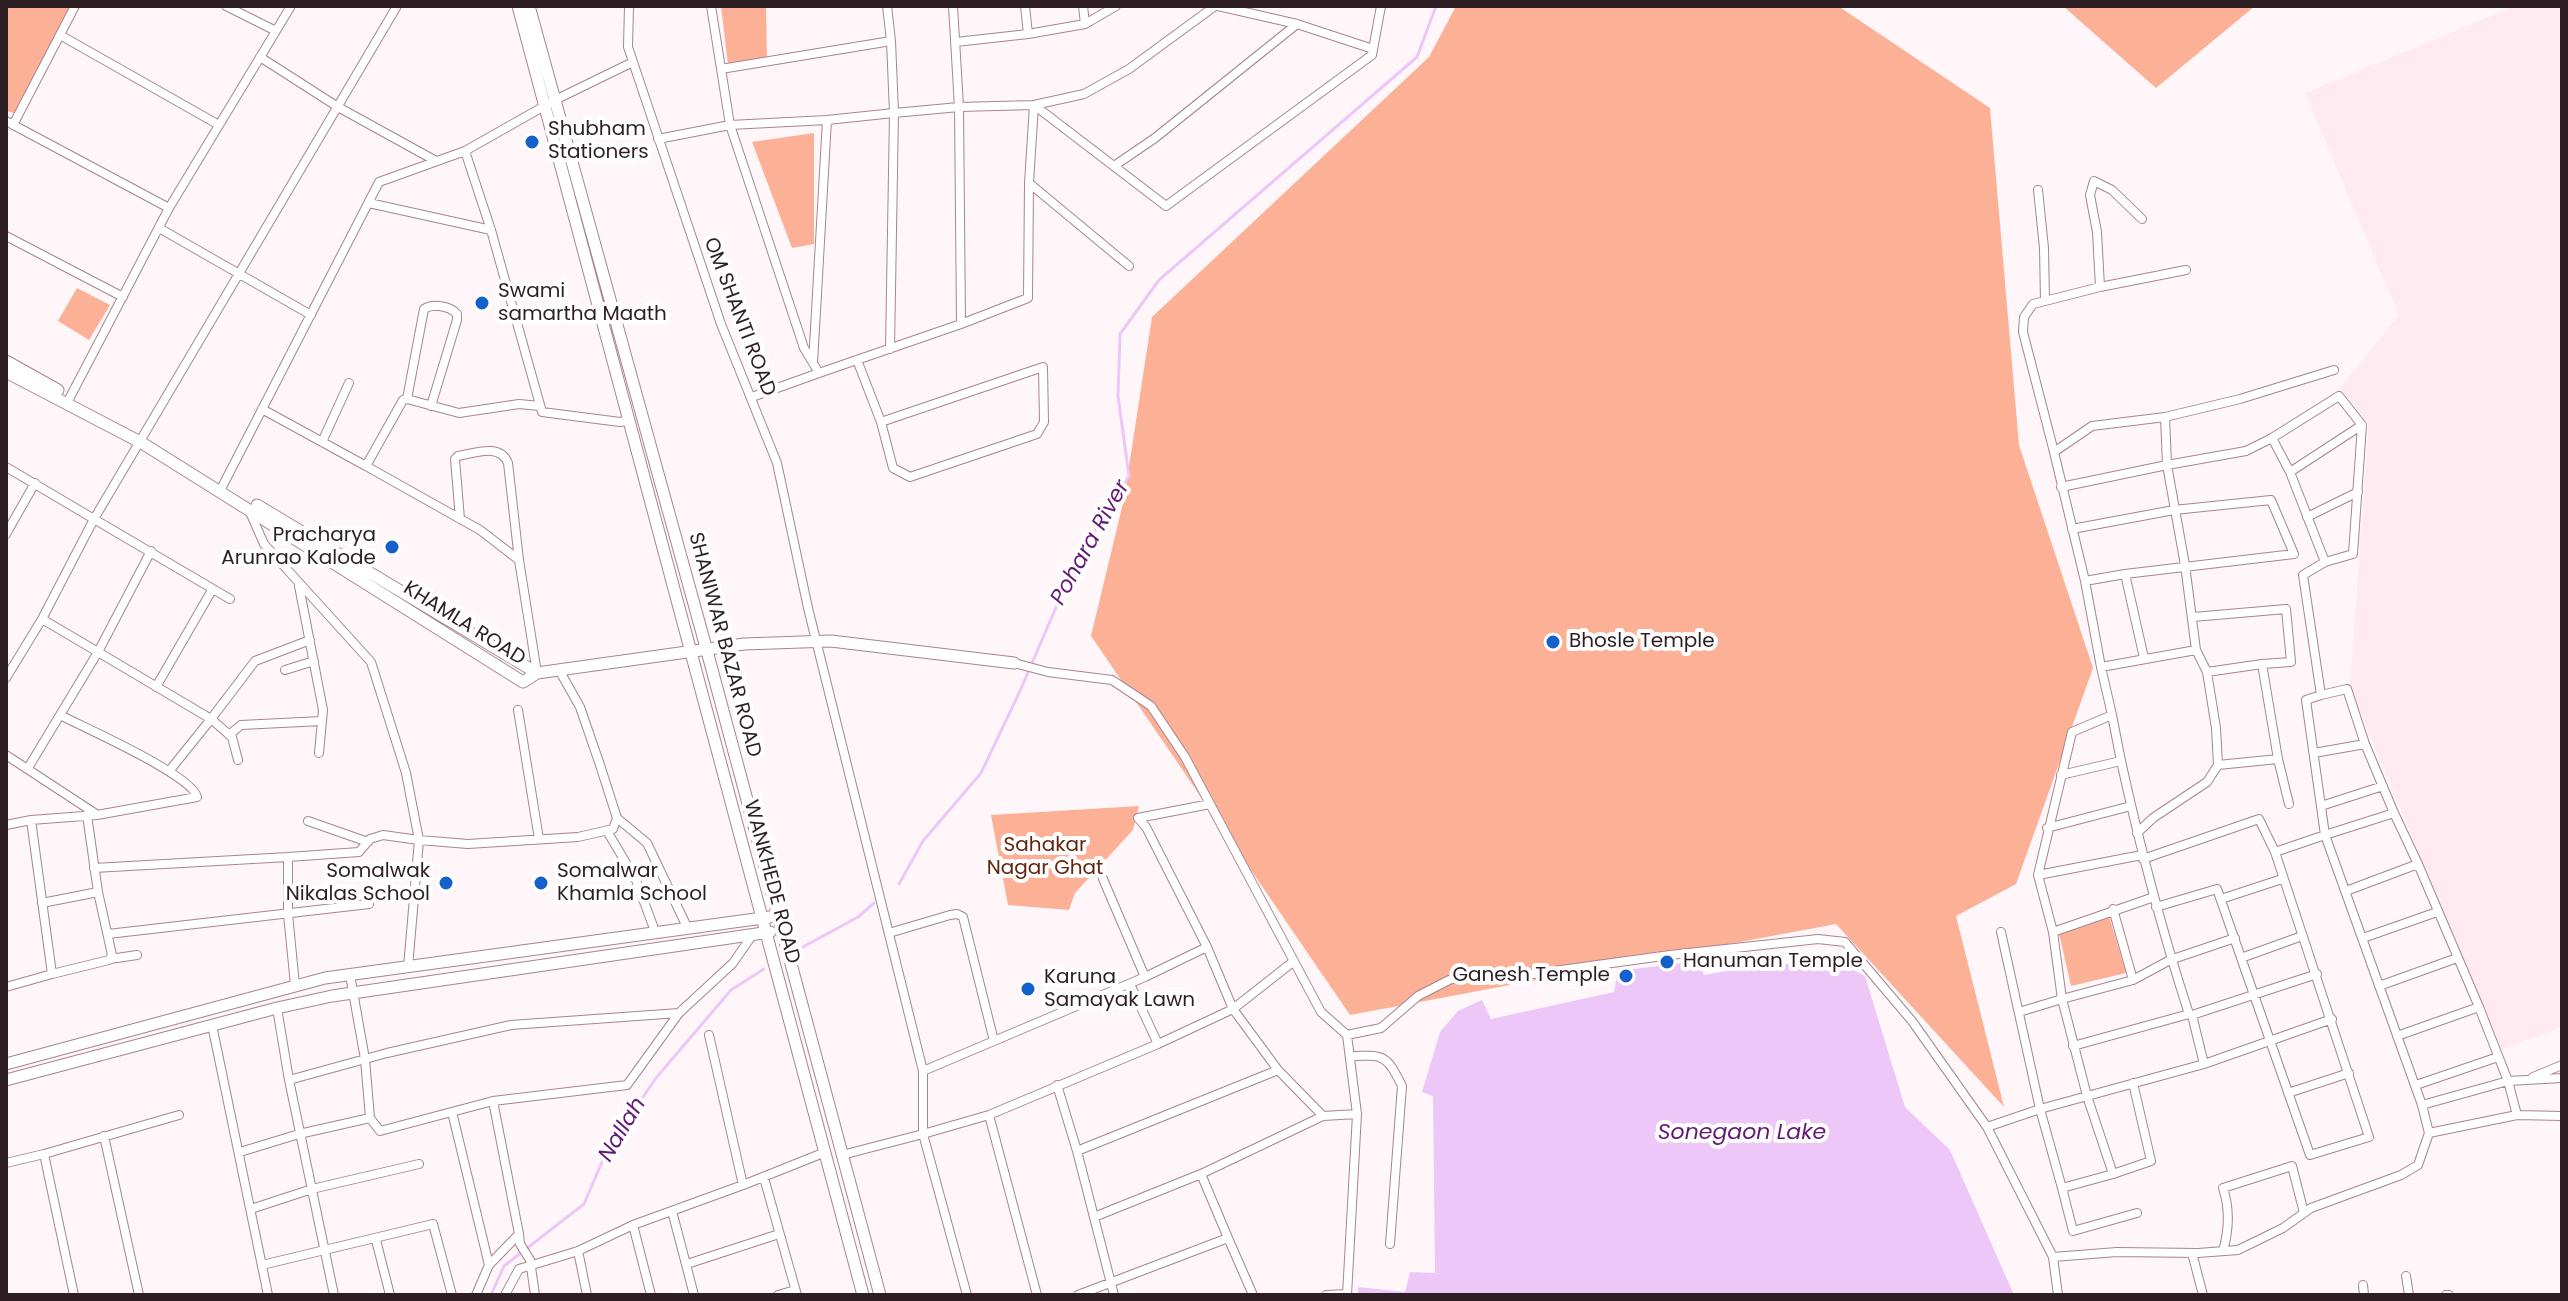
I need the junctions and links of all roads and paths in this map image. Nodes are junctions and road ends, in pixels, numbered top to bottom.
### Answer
1 (75, 6) edge
2 (226, 6) edge
3 (291, 6) edge
4 (397, 6) edge
5 (518, 6) edge
6 (529, 6) edge
7 (629, 6) edge
8 (711, 6) edge
9 (887, 6) edge
10 (953, 6) edge
11 (1025, 6) edge
12 (1083, 6) edge
13 (1116, 6) edge
14 (1217, 6) edge
15 (1381, 6) edge
16 (1085, 24) junction
17 (1297, 24) junction
18 (276, 31) junction
19 (1028, 34) junction
20 (60, 35) junction
21 (891, 41) junction
22 (956, 42) junction
23 (1373, 49) junction
24 (260, 57) junction
25 (633, 62) junction
26 (721, 69) junction
27 (550, 104) junction
28 (1034, 105) junction
29 (338, 107) junction
30 (959, 107) junction
31 (894, 113) junction
32 (827, 120) junction
33 (9, 123) edge
34 (219, 125) junction
35 (730, 125) junction
36 (658, 139) junction
37 (465, 151) junction
38 (436, 161) junction
39 (1114, 166) junction
40 (1029, 183) junction
41 (2038, 190) dead end
42 (369, 203) junction
43 (169, 208) junction
44 (2142, 219) dead end
45 (159, 228) junction
46 (491, 230) junction
47 (6, 236) edge
48 (1129, 266) dead end
49 (2186, 270) dead end
50 (240, 275) junction
51 (2100, 287) junction
52 (123, 297) junction
53 (2045, 301) junction
54 (420, 307) dead end
55 (311, 315) junction
56 (961, 324) junction
57 (890, 349) junction
58 (857, 360) junction
59 (6, 361) edge
60 (813, 363) junction
61 (2334, 370) dead end
62 (6, 372) edge
63 (819, 373) junction
64 (349, 383) dead end
65 (752, 397) junction
66 (405, 399) junction
67 (68, 400) junction
68 (431, 406) junction
69 (540, 406) junction
70 (262, 409) junction
71 (2165, 417) junction
72 (630, 420) junction
73 (881, 422) junction
74 (2362, 425) junction
75 (2272, 438) junction
76 (143, 441) junction
77 (322, 442) junction
78 (2054, 452) junction
79 (2167, 465) junction
80 (366, 466) junction
81 (6, 467) edge
82 (2290, 472) junction
83 (35, 483) junction
84 (2061, 487) junction
85 (222, 488) junction
86 (2358, 492) junction
87 (249, 509) junction
88 (2174, 510) junction
89 (2307, 517) junction
90 (94, 519) junction
91 (460, 519) junction
92 (2072, 529) junction
93 (6, 534) edge
94 (151, 551) junction
95 (519, 560) junction
96 (2325, 562) junction
97 (2185, 565) junction
98 (2125, 574) junction
99 (2085, 581) junction
100 (299, 585) junction
101 (212, 590) junction
102 (230, 599) dead end
103 (2193, 617) junction
104 (42, 619) junction
105 (310, 640) junction
106 (818, 641) junction
107 (2196, 650) junction
108 (707, 651) junction
109 (98, 652) junction
110 (693, 653) junction
111 (2144, 658) junction
112 (314, 661) junction
113 (1014, 663) joint
114 (2262, 664) junction
115 (2101, 667) junction
116 (285, 670) dead end
117 (559, 670) junction
118 (2207, 672) junction
119 (537, 673) junction
120 (6, 678) edge
121 (156, 687) junction
122 (2321, 695) junction
123 (518, 710) dead end
124 (60, 715) junction
125 (2112, 715) junction
126 (211, 719) junction
127 (322, 721) junction
128 (229, 735) junction
129 (2365, 744) junction
130 (319, 753) dead end
131 (2314, 753) junction
132 (6, 755) edge
133 (2278, 759) junction
134 (238, 760) dead end
135 (2121, 761) junction
136 (2218, 765) junction
137 (28, 768) junction
138 (170, 770) junction
139 (2061, 775) junction
140 (2383, 786) junction
141 (1210, 804) junction
142 (2289, 804) dead end
143 (2131, 806) junction
144 (2321, 806) junction
145 (2394, 813) junction
146 (92, 815) junction
147 (617, 818) junction
148 (31, 820) junction
149 (308, 821) dead end
150 (6, 825) edge
151 (2047, 828) junction
152 (607, 831) junction
153 (2137, 833) junction
154 (2325, 835) junction
155 (539, 839) junction
156 (419, 840) junction
157 (368, 842) junction
158 (2275, 852) junction
159 (288, 857) junction
160 (2142, 857) junction
161 (2418, 864) junction
162 (94, 868) junction
163 (2038, 875) junction
164 (1103, 879) dead end
165 (2282, 879) junction
166 (2346, 891) junction
167 (98, 892) junction
168 (2154, 897) junction
169 (2221, 899) junction
170 (42, 903) junction
171 (369, 904) dead end
172 (2156, 907) junction
173 (2113, 909) junction
174 (2437, 912) junction
175 (288, 914) junction
176 (778, 915) junction
177 (762, 918) junction
178 (688, 929) junction
179 (782, 930) junction
180 (2001, 932) dead end
181 (2053, 932) junction
182 (766, 933) junction
183 (889, 933) junction
184 (108, 934) junction
185 (656, 934) junction
186 (2302, 936) junction
187 (751, 937) junction
188 (2235, 938) junction
189 (2363, 938) junction
190 (1207, 947) junction
191 (137, 955) dead end
192 (2241, 958) junction
193 (2457, 958) junction
194 (110, 959) junction
195 (2170, 960) junction
196 (1294, 961) junction
197 (408, 967) junction
198 (52, 974) junction
199 (2317, 974) junction
200 (350, 975) junction
201 (1145, 977) junction
202 (2133, 980) junction
203 (1130, 984) junction
204 (295, 985) junction
205 (2379, 986) junction
206 (6, 987) edge
207 (353, 993) junction
208 (2254, 995) junction
209 (2062, 999) junction
210 (2479, 1007) junction
211 (277, 1008) junction
212 (1233, 1009) junction
213 (2019, 1012) junction
214 (679, 1013) junction
215 (2190, 1014) junction
216 (2332, 1019) junction
217 (212, 1025) junction
218 (709, 1035) dead end
219 (1347, 1035) junction
220 (2397, 1036) junction
221 (2269, 1040) junction
222 (994, 1041) junction
223 (1158, 1044) junction
224 (2073, 1046) junction
225 (1350, 1056) junction
226 (2498, 1057) junction
227 (365, 1059) junction
228 (6, 1064) edge
229 (2204, 1064) junction
230 (2562, 1065) edge
231 (1278, 1070) junction
232 (923, 1071) junction
233 (2349, 1073) junction
234 (2562, 1078) edge
235 (6, 1080) edge
236 (289, 1080) junction
237 (2525, 1080) junction
238 (2508, 1081) junction
239 (2133, 1083) junction
240 (1057, 1085) junction
241 (2416, 1085) junction
242 (2288, 1093) junction
243 (2087, 1096) junction
244 (493, 1101) junction
245 (2422, 1105) junction
246 (2040, 1109) junction
247 (452, 1112) junction
248 (1357, 1114) junction
249 (179, 1115) dead end
250 (989, 1115) junction
251 (2517, 1115) junction
252 (1323, 1116) junction
253 (2562, 1116) edge
254 (370, 1118) junction
255 (1987, 1127) junction
256 (2429, 1133) junction
257 (299, 1134) junction
258 (923, 1134) junction
259 (104, 1136) junction
260 (1077, 1151) junction
261 (240, 1152) junction
262 (823, 1153) junction
263 (44, 1154) junction
264 (842, 1155) junction
265 (6, 1163) edge
266 (419, 1164) dead end
267 (1201, 1174) junction
268 (2113, 1174) junction
269 (764, 1178) junction
270 (743, 1185) junction
271 (2062, 1188) junction
272 (312, 1189) junction
273 (251, 1209) junction
274 (672, 1211) junction
275 (2137, 1213) dead end
276 (2304, 1213) junction
277 (1094, 1217) junction
278 (633, 1225) junction
279 (519, 1234) junction
280 (779, 1234) junction
281 (1228, 1238) junction
282 (376, 1240) junction
283 (1390, 1244) dead end
284 (578, 1251) junction
285 (2223, 1251) junction
286 (325, 1252) junction
287 (2192, 1253) junction
288 (2053, 1257) junction
289 (530, 1263) junction
290 (687, 1264) junction
291 (262, 1265) junction
292 (489, 1265) junction
293 (2406, 1276) dead end
294 (1110, 1283) junction
295 (2363, 1285) dead end
296 (796, 1292) edge
297 (1347, 1294) edge
298 (74, 1295) edge
299 (139, 1295) edge
300 (268, 1295) edge
301 (334, 1295) edge
302 (390, 1295) edge
303 (452, 1295) edge
304 (476, 1295) edge
305 (505, 1295) edge
306 (535, 1295) edge
307 (587, 1295) edge
308 (651, 1295) edge
309 (694, 1295) edge
310 (778, 1295) edge
311 (863, 1295) edge
312 (880, 1295) edge
313 (967, 1295) edge
314 (1037, 1295) edge
315 (1078, 1295) edge
316 (1114, 1295) edge
317 (1253, 1295) edge
318 (1326, 1295) edge
319 (2058, 1295) edge
320 (2203, 1295) edge
321 (2364, 1295) edge
322 (2409, 1295) edge

1 - 20 street
2 - 18 street
3 - 18 street
4 - 29 street
5 - 27 main road
6 - 27 main road, SHANIWAR BAZAR ROAD
7 - 25 street, OM SHANTI ROAD
8 - 26 street
9 - 21 street
10 - 22 street
11 - 19 street
12 - 16 street
13 - 16 street
14 - 17 street
14 - 28 street
15 - 23 street
16 - 19 street
17 - 23 street
17 - 39 street
18 - 24 street
19 - 22 street
20 - 33 street
20 - 34 street
21 - 26 street
21 - 31 street
22 - 30 street
23 - 39 street
24 - 29 street
24 - 34 street
25 - 27 street
25 - 36 street, OM SHANTI ROAD
26 - 35 street
27 - 37 street
27 - 72 main road, WANKHEDE ROAD
27 - 108 main road, SHANIWAR BAZAR ROAD
28 - 30 street
28 - 39 street
28 - 40 street
29 - 38 street
29 - 50 street
30 - 31 street
30 - 56 street
31 - 32 street
31 - 57 street
32 - 35 street
32 - 60 street
33 - 43 street
34 - 43 street
35 - 36 street
35 - 60 street
36 - 65 street, OM SHANTI ROAD
37 - 38 street
37 - 46 street
38 - 42 street
40 - 48 street
40 - 56 street
41 - 53 street
42 - 46 street
42 - 55 street
43 - 45 street
44 - 51 street
45 - 50 street
45 - 52 street
46 - 69 street
47 - 52 street
49 - 51 street
50 - 55 street
50 - 76 street
51 - 53 street
52 - 67 street
53 - 78 street
54 - 66 street
55 - 70 street
56 - 57 street
57 - 58 street
58 - 63 street
58 - 73 street
59 - 67 main road, KHAMLA ROAD
60 - 63 street
61 - 71 street
62 - 67 main road, KHAMLA ROAD
63 - 65 street
64 - 77 street
65 - 106 street, OM SHANTI ROAD
66 - 68 street
66 - 68 street
66 - 80 street
67 - 76 main road, KHAMLA ROAD
68 - 69 street
69 - 72 street
70 - 77 street
70 - 85 street
71 - 78 street
71 - 79 street
72 - 110 main road, WANKHEDE ROAD
73 - 73 street
74 - 75 street
74 - 82 street
74 - 86 street
75 - 79 street
75 - 82 street
76 - 85 main road, KHAMLA ROAD
76 - 90 street
77 - 80 street
78 - 84 street
79 - 84 street
79 - 88 street
80 - 91 street
81 - 83 street
82 - 89 street
83 - 90 street
83 - 93 street
84 - 92 street
85 - 87 main road, KHAMLA ROAD
85 - 119 main road, KHAMLA ROAD
86 - 89 street
86 - 96 street
87 - 100 street
87 - 119 main road, KHAMLA ROAD
88 - 92 street
88 - 97 street
88 - 97 street
89 - 96 street
90 - 94 street
90 - 104 street
91 - 95 street
91 - 95 street
92 - 99 street
94 - 101 street
94 - 109 street
95 - 119 street
96 - 122 street
97 - 98 street
97 - 103 street
98 - 99 street
98 - 111 street
99 - 115 street
100 - 105 street
100 - 156 street
101 - 102 street
101 - 121 street
103 - 107 street
103 - 114 street
104 - 109 street
104 - 120 street
105 - 112 street
105 - 126 street
106 - 108 main road
106 - 113 main road
106 - 183 street, OM SHANTI ROAD
107 - 111 street
107 - 118 street
108 - 110 main road
108 - 176 main road, SHANIWAR BAZAR ROAD
109 - 121 street
109 - 124 street
110 - 117 main road
110 - 177 main road, WANKHEDE ROAD
111 - 115 street
112 - 116 street
112 - 127 street
113 - 141 street
114 - 118 street
114 - 133 street
115 - 125 street
117 - 119 main road
117 - 147 street
118 - 136 street
121 - 126 street
122 - 129 street
122 - 131 street
123 - 155 street
124 - 137 street
124 - 138 street
125 - 135 street
125 - 139 street
126 - 128 street
126 - 138 street
127 - 128 street
127 - 130 street
128 - 134 street
129 - 131 street
129 - 140 street
131 - 144 street
132 - 137 street
133 - 136 street
133 - 142 street
135 - 139 street
135 - 143 street
136 - 153 street
137 - 146 street
138 - 146 street
139 - 151 street
140 - 144 street
140 - 145 street
141 - 190 street
141 - 196 street
143 - 151 street
143 - 153 street
144 - 154 street
145 - 154 street
145 - 161 street
146 - 148 street
146 - 162 street
147 - 152 street
147 - 178 street
148 - 150 street
148 - 170 street
149 - 157 street
151 - 163 street
152 - 155 street
152 - 185 street
153 - 160 street
154 - 158 street
154 - 166 street
155 - 156 street
156 - 157 street
156 - 197 street
157 - 159 street
158 - 160 street
158 - 165 street
159 - 162 street
159 - 175 street
160 - 163 street
160 - 168 street
161 - 166 street
161 - 174 street
162 - 167 street
163 - 181 street
164 - 201 street
165 - 169 street
165 - 186 street
166 - 189 street
167 - 170 street
167 - 184 street
168 - 172 street
168 - 173 street
169 - 172 street
169 - 188 street
170 - 198 street
171 - 175 street
172 - 195 street
173 - 181 street
173 - 202 street
174 - 189 street
174 - 193 street
175 - 184 street
175 - 204 street
176 - 177 main road
176 - 179 main road, SHANIWAR BAZAR ROAD
177 - 178 main road
177 - 182 main road, WANKHEDE ROAD
178 - 185 main road
179 - 182 main road
179 - 264 main road, SHANIWAR BAZAR ROAD
180 - 213 street
181 - 209 street
182 - 187 main road
182 - 262 main road, WANKHEDE ROAD
183 - 222 street
183 - 232 street, OM SHANTI ROAD
184 - 194 street
185 - 197 main road
186 - 192 street
186 - 199 street
187 - 207 main road
187 - 214 street
188 - 192 street
188 - 195 street
189 - 205 street
190 - 201 street
190 - 212 street
191 - 194 street
192 - 208 street
193 - 205 street
193 - 210 street
194 - 198 street
195 - 202 street
195 - 215 street
196 - 212 street
196 - 219 street
197 - 200 main road
198 - 206 street
199 - 208 street
199 - 216 street
200 - 204 main road
200 - 207 street
201 - 203 street
202 - 209 street
203 - 222 street
203 - 223 street
204 - 228 main road
205 - 220 street
207 - 211 main road
207 - 227 street
208 - 215 street
208 - 221 street
209 - 213 street
209 - 224 street
210 - 220 street
210 - 226 street
211 - 217 main road
211 - 236 street
212 - 223 street
212 - 231 street
213 - 246 street
214 - 227 street
214 - 244 street
215 - 224 street
215 - 229 street
216 - 221 street
216 - 233 street
217 - 235 main road
217 - 261 street
218 - 270 street
219 - 225 street
219 - 255 street
220 - 241 street
221 - 229 street
221 - 242 street
222 - 232 street
223 - 240 street
224 - 243 street
225 - 248 street
225 - 283 street
226 - 238 street
226 - 241 street
227 - 236 street
227 - 254 street
229 - 239 street
230 - 237 street
231 - 252 street
231 - 260 street
232 - 258 street, OM SHANTI ROAD
233 - 242 street
233 - 242 street
234 - 237 street
236 - 257 street
237 - 238 street
238 - 245 street
238 - 251 street
239 - 243 street
239 - 268 street
240 - 250 street
240 - 260 street
241 - 245 street
243 - 246 street
243 - 268 street
244 - 247 street
244 - 279 street
245 - 256 street
246 - 255 street
246 - 271 street
247 - 254 street
247 - 292 street
248 - 252 street
248 - 297 street
249 - 259 street
250 - 258 street
250 - 314 street
251 - 253 street
251 - 256 street
252 - 267 street
254 - 257 street
255 - 288 street
256 - 276 street
257 - 261 street
257 - 272 street
258 - 264 street
258 - 313 street, OM SHANTI ROAD
259 - 263 street
259 - 299 street
260 - 277 street
261 - 273 street
262 - 269 street
262 - 311 main road, WANKHEDE ROAD
263 - 265 street
263 - 298 street
264 - 312 main road, SHANIWAR BAZAR ROAD
266 - 272 street
267 - 277 street
267 - 281 street
268 - 271 street
269 - 270 street
269 - 280 street
270 - 274 street
271 - 275 street
272 - 273 street
272 - 286 street
273 - 291 street
274 - 278 street
274 - 290 street
276 - 285 street
276 - 285 street
277 - 294 street
278 - 284 street
278 - 308 street
279 - 289 street
279 - 292 street
280 - 290 street
280 - 296 street
281 - 294 street
281 - 317 street
282 - 286 street
282 - 302 street
282 - 303 street
284 - 289 street
284 - 307 street
285 - 287 street
286 - 291 street
286 - 301 street
287 - 288 street
287 - 320 street
288 - 319 street
289 - 305 street
289 - 306 street
290 - 309 street
291 - 300 street
292 - 304 street
293 - 322 street
294 - 315 street
294 - 316 street
295 - 321 street
296 - 310 street
297 - 318 street

